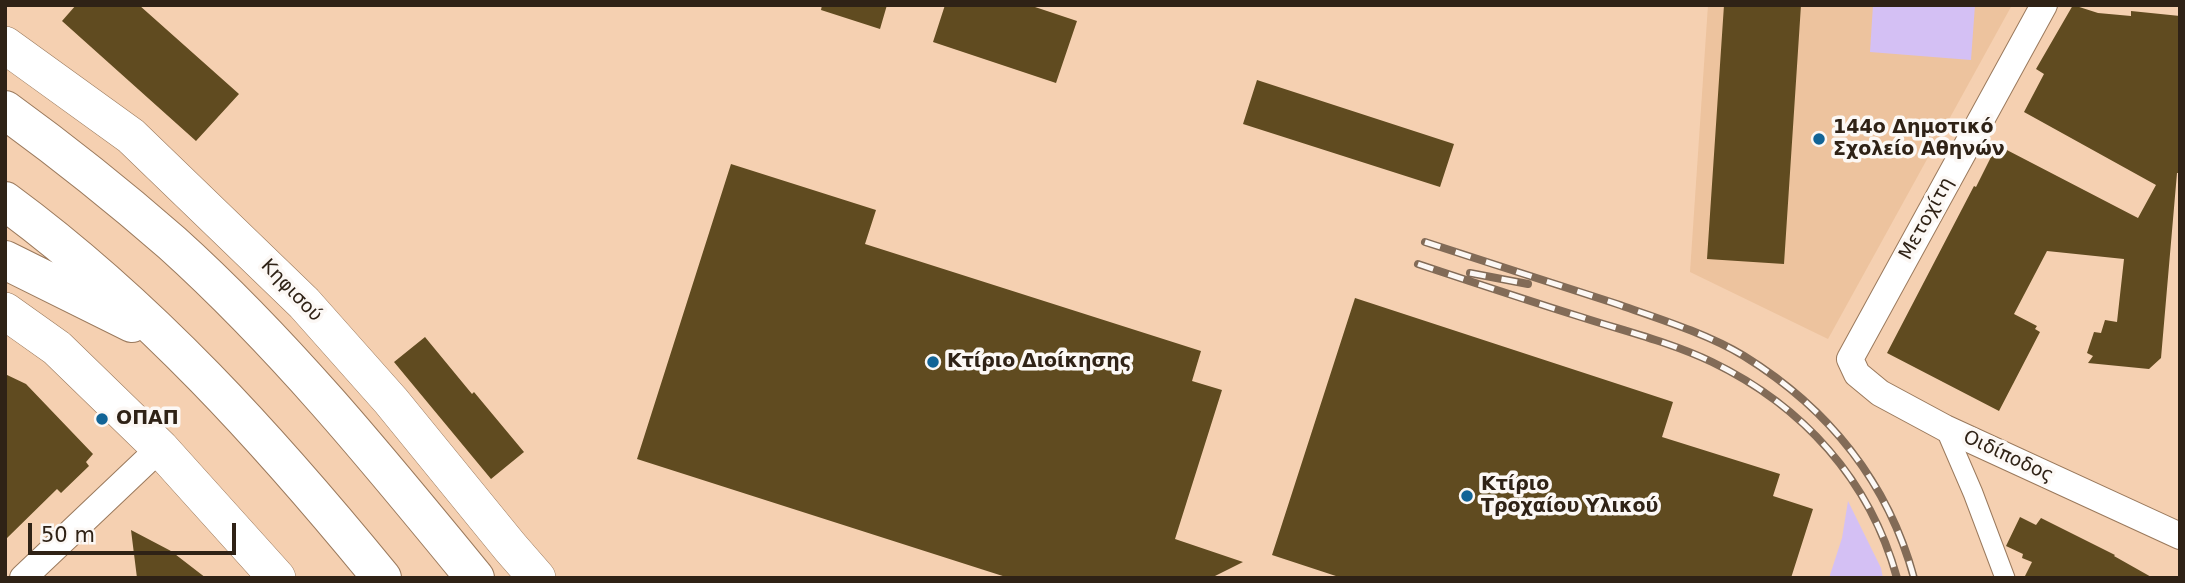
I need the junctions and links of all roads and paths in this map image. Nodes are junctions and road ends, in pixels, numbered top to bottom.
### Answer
1 (2044, 5) edge
2 (5, 46) edge
3 (5, 110) edge
4 (5, 201) edge
5 (5, 260) edge
6 (5, 311) edge
7 (173, 344) junction
8 (1850, 359) joint
9 (1945, 428) junction
10 (160, 448) junction
11 (2180, 536) edge
12 (23, 578) edge
13 (277, 578) edge
14 (382, 578) edge
15 (475, 578) edge
16 (537, 578) edge
17 (2005, 578) edge

1 - 8 street, Μετοχίτη
2 - 16 main road, Κηφισού
3 - 15 highway
4 - 7 highway
5 - 7 highway
6 - 10 main road
7 - 14 highway
8 - 9 street, Οιδίποδος
9 - 11 street, Οιδίποδος
9 - 17 street
10 - 12 street
10 - 13 main road

